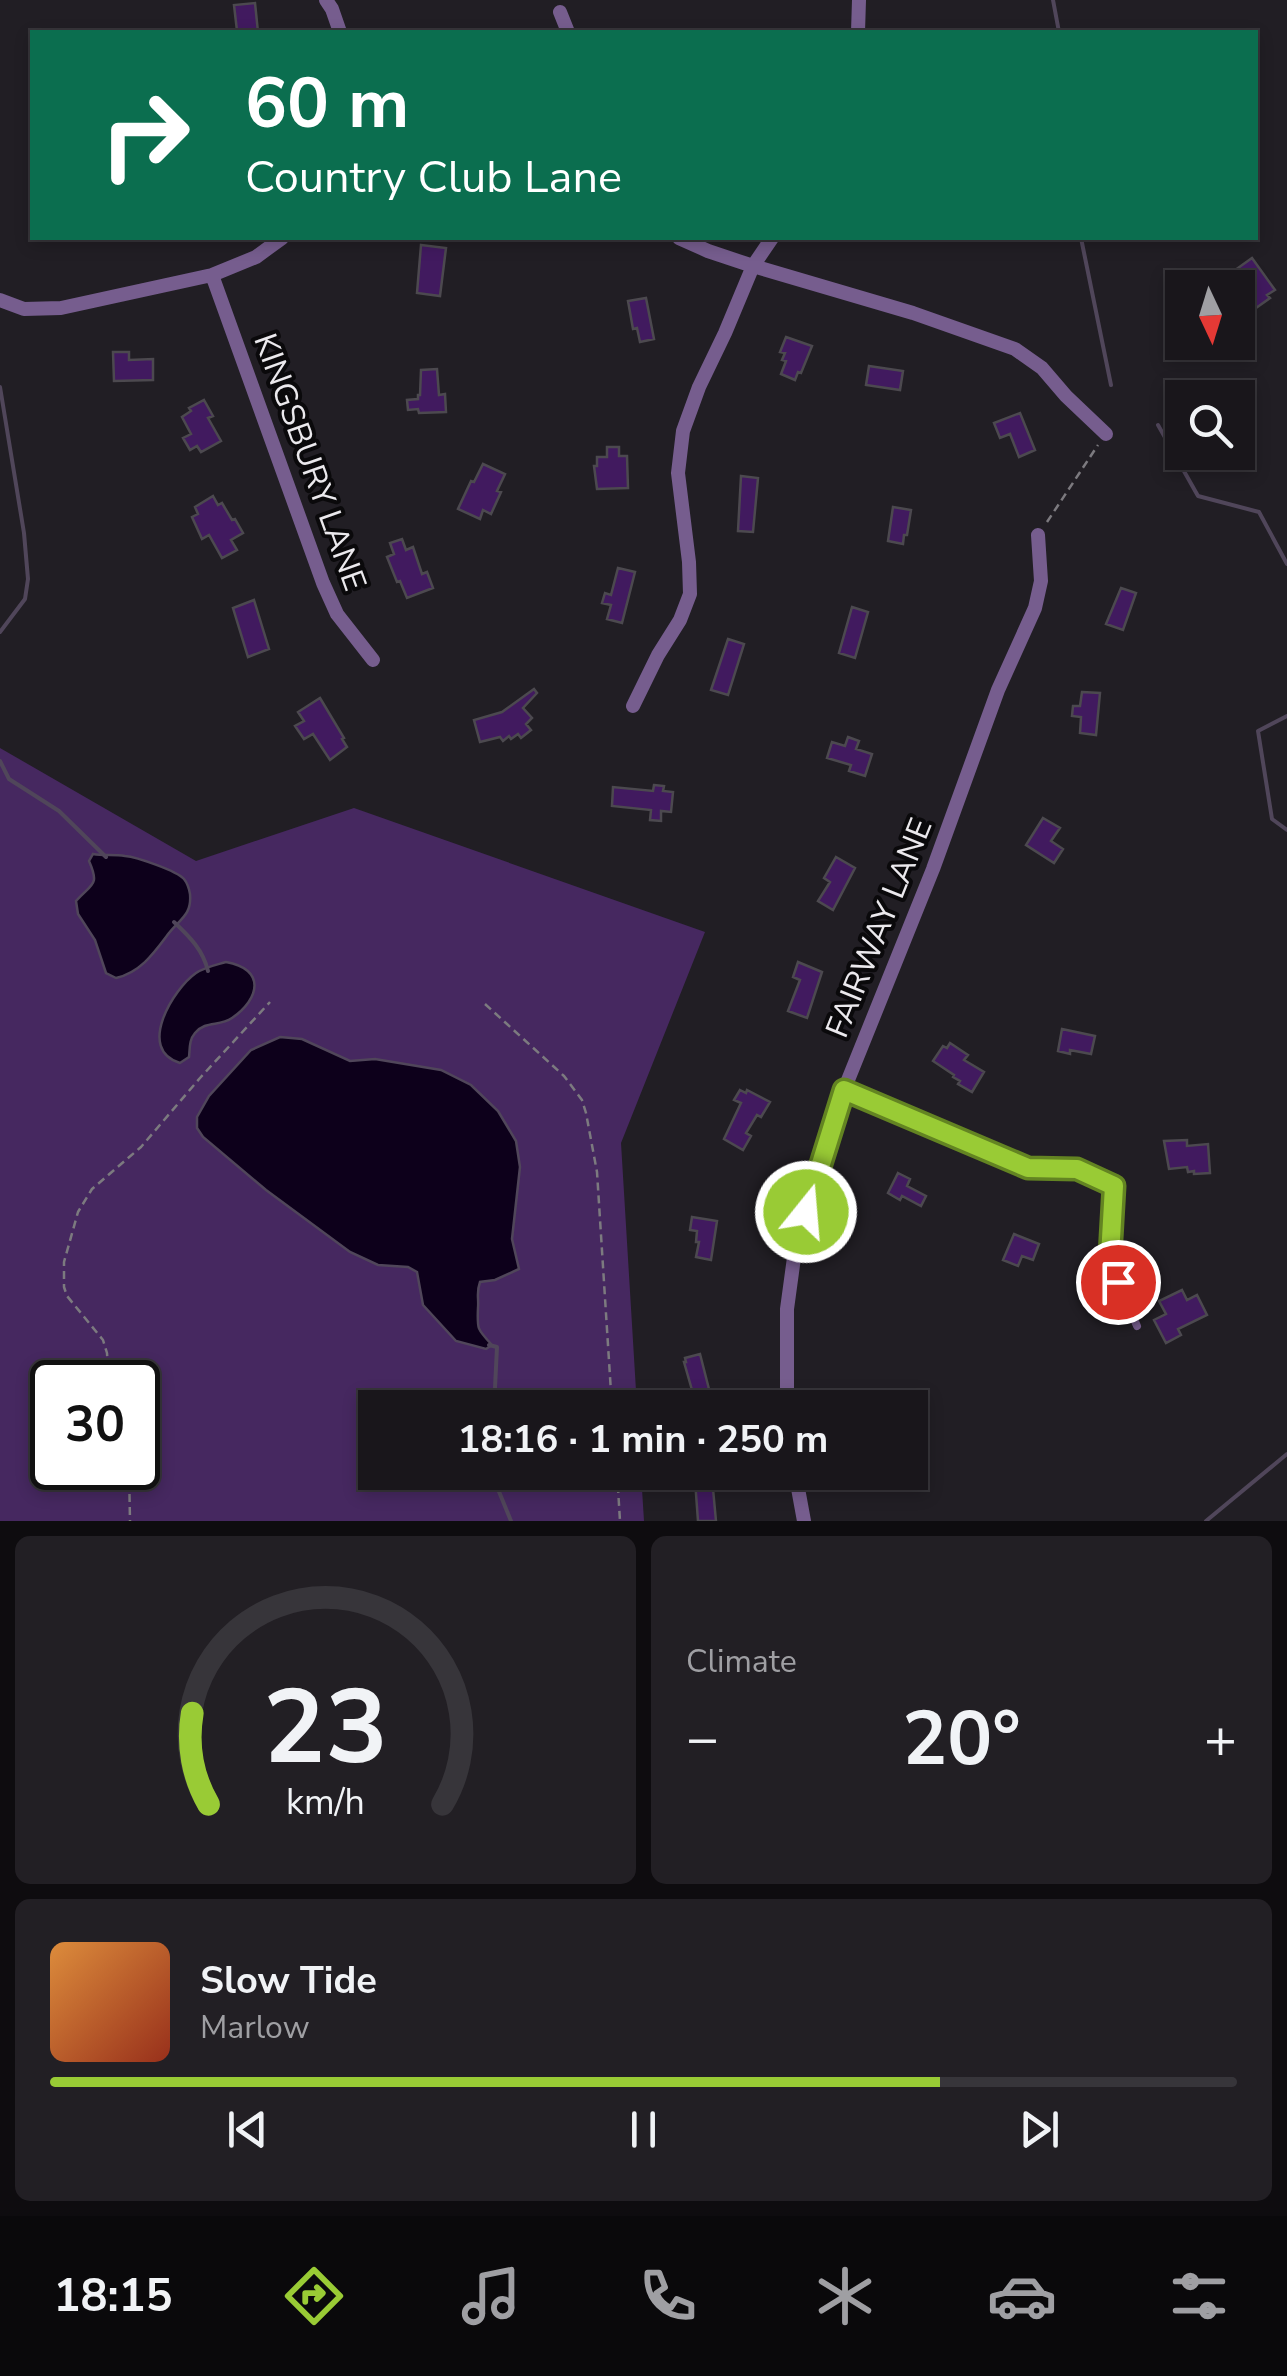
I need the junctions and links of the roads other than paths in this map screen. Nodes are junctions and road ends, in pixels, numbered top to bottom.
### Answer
1 (326, 0) edge
2 (858, 0) edge
3 (560, 12) dead end
4 (339, 30) edge
5 (567, 30) edge
6 (858, 30) edge
7 (279, 240) edge
8 (683, 240) edge
9 (771, 240) edge
10 (753, 266) junction
11 (212, 275) junction
12 (0, 300) edge
13 (1106, 434) road end
14 (1038, 535) road end
15 (373, 660) dead end
16 (633, 706) dead end
17 (844, 1090) junction
18 (1077, 1169) joint
19 (1138, 1326) dead end
20 (787, 1390) edge
21 (798, 1490) edge
22 (804, 1521) edge

1 - 4 street
2 - 6 street
3 - 5 street
7 - 11 street
8 - 10 street
9 - 10 street
10 - 13 street
10 - 16 street
11 - 12 street
11 - 15 street, KINGSBURY LANE
14 - 17 street, FAIRWAY LANE
17 - 18 street
17 - 20 street, FAIRWAY LANE
18 - 19 lane
21 - 22 street

